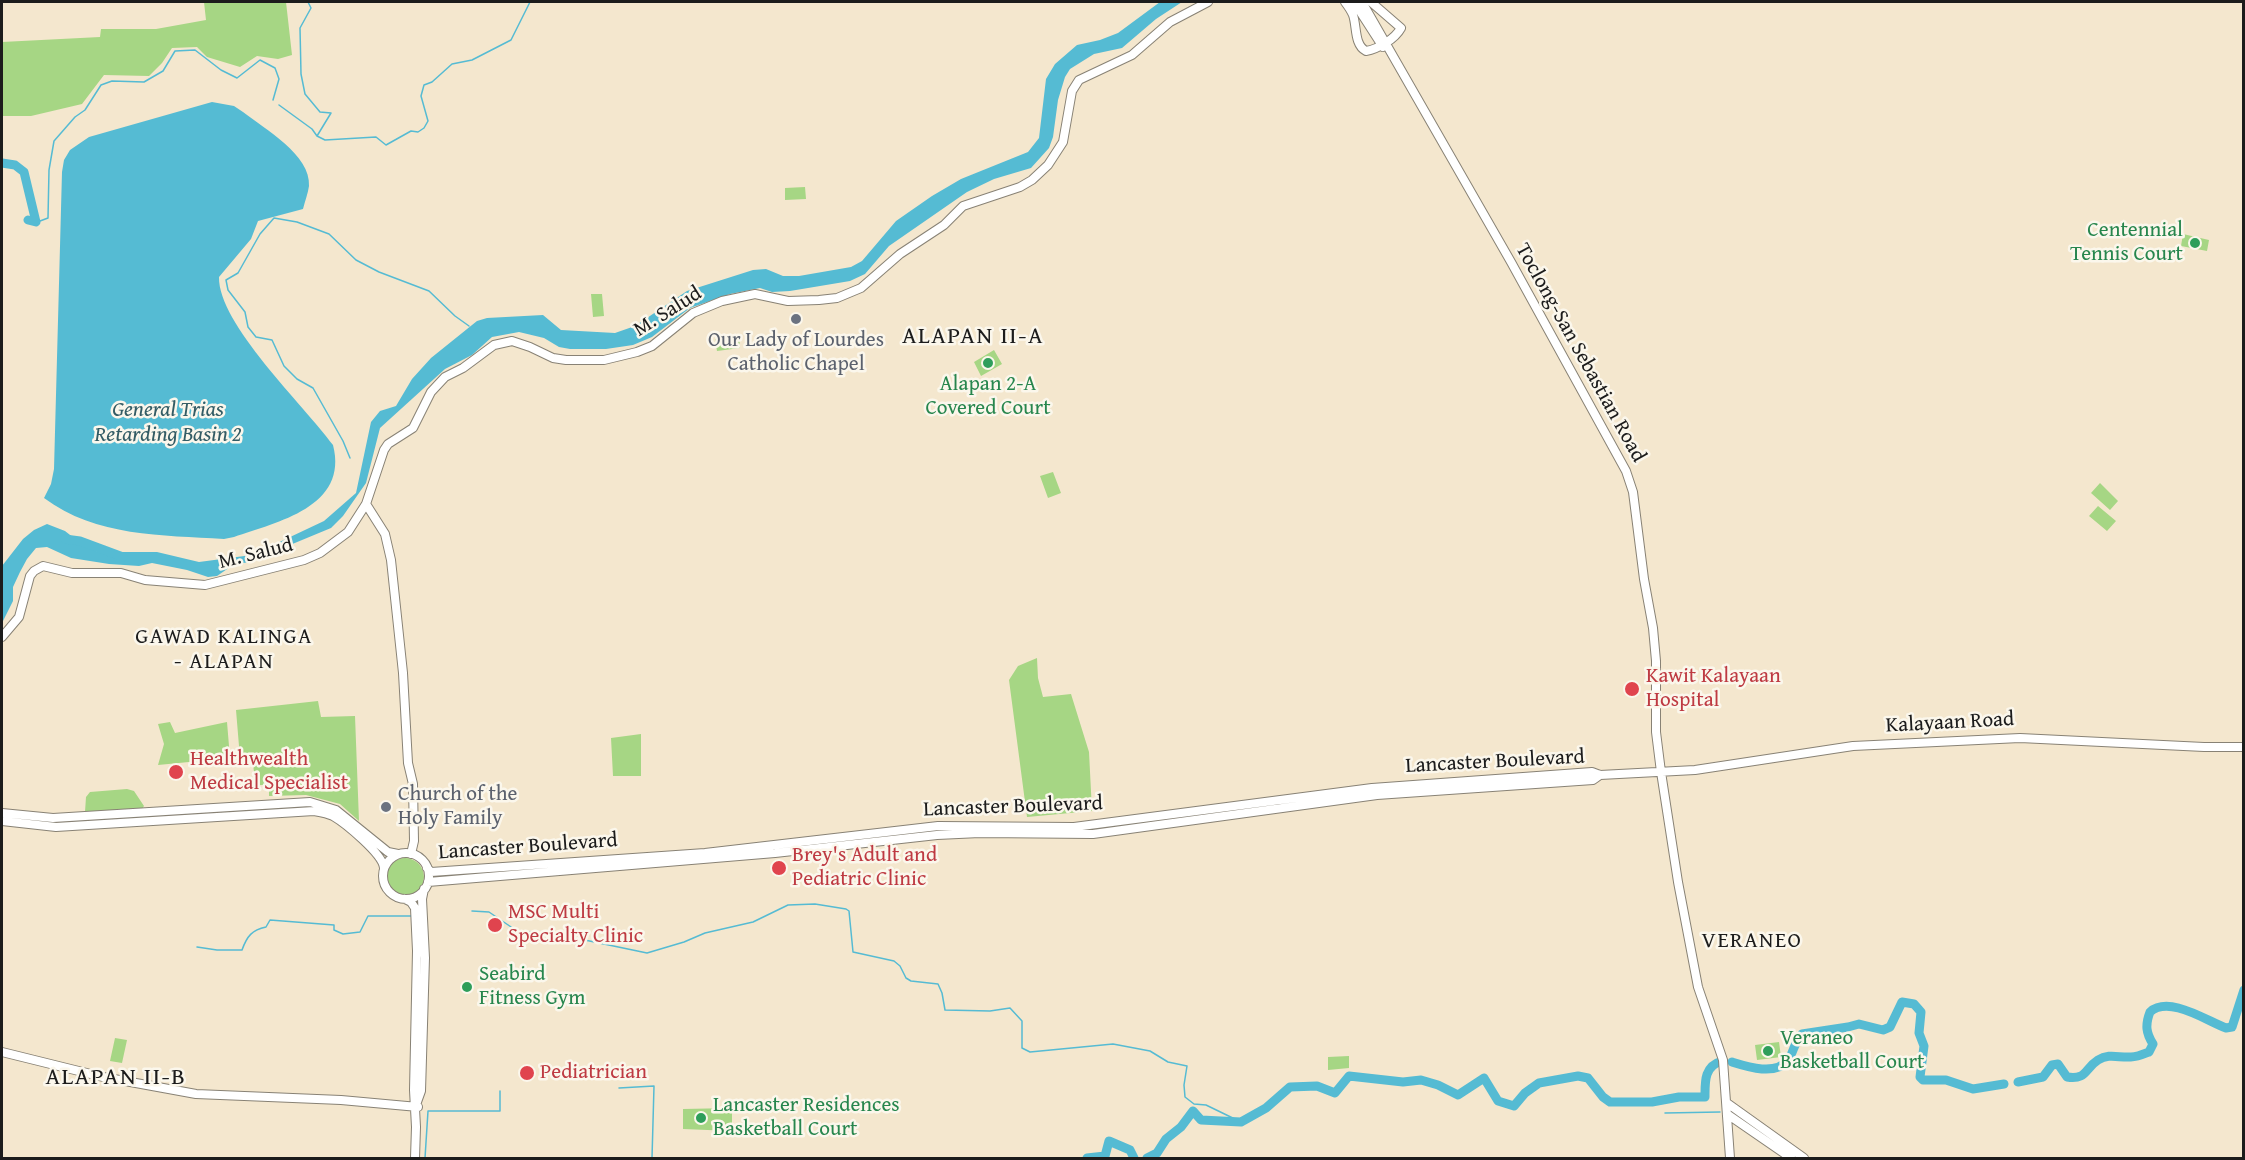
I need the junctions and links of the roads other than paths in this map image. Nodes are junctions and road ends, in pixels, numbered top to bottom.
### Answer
1 (1208, 2) edge
2 (1345, 2) edge
3 (1354, 2) edge
4 (1362, 2) edge
5 (1371, 2) edge
6 (1383, 44) junction
7 (366, 504) junction
8 (2, 636) edge
9 (2244, 747) edge
10 (1660, 772) junction
11 (1246, 809) junction
12 (2, 813) edge
13 (2, 821) edge
14 (883, 832) junction
15 (884, 841) junction
16 (398, 854) junction
17 (411, 854) junction
18 (384, 868) junction
19 (427, 868) junction
20 (426, 886) junction
21 (405, 899) junction
22 (2, 1052) edge
23 (1727, 1103) junction
24 (417, 1107) junction
25 (1727, 1114) junction
26 (415, 1158) edge
27 (1730, 1158) edge
28 (1791, 1158) edge
29 (1804, 1158) edge

1 - 7 main road, M. Salud
2 - 6 main road
3 - 6 main road
4 - 6 main road
5 - 6 main road
6 - 10 main road, Toclong-San Sebastian Road
7 - 8 main road, M. Salud
7 - 17 main road
9 - 10 main road, Kalayaan Road
10 - 11 main road, Lancaster Boulevard
10 - 23 main road, Toclong-San Sebastian Road
11 - 14 main road, Lancaster Boulevard
11 - 15 main road, Lancaster Boulevard
12 - 16 main road
13 - 18 main road
14 - 15 main road
14 - 19 main road, Lancaster Boulevard
15 - 20 main road, Lancaster Boulevard
16 - 17 main road
16 - 18 main road
17 - 19 main road
18 - 21 main road
19 - 20 main road
20 - 21 main road
20 - 24 main road
21 - 24 main road
22 - 24 main road
23 - 25 main road, Toclong-San Sebastian Road
23 - 29 main road
24 - 26 main road
25 - 27 main road, Toclong-San Sebastian Road
25 - 28 main road

